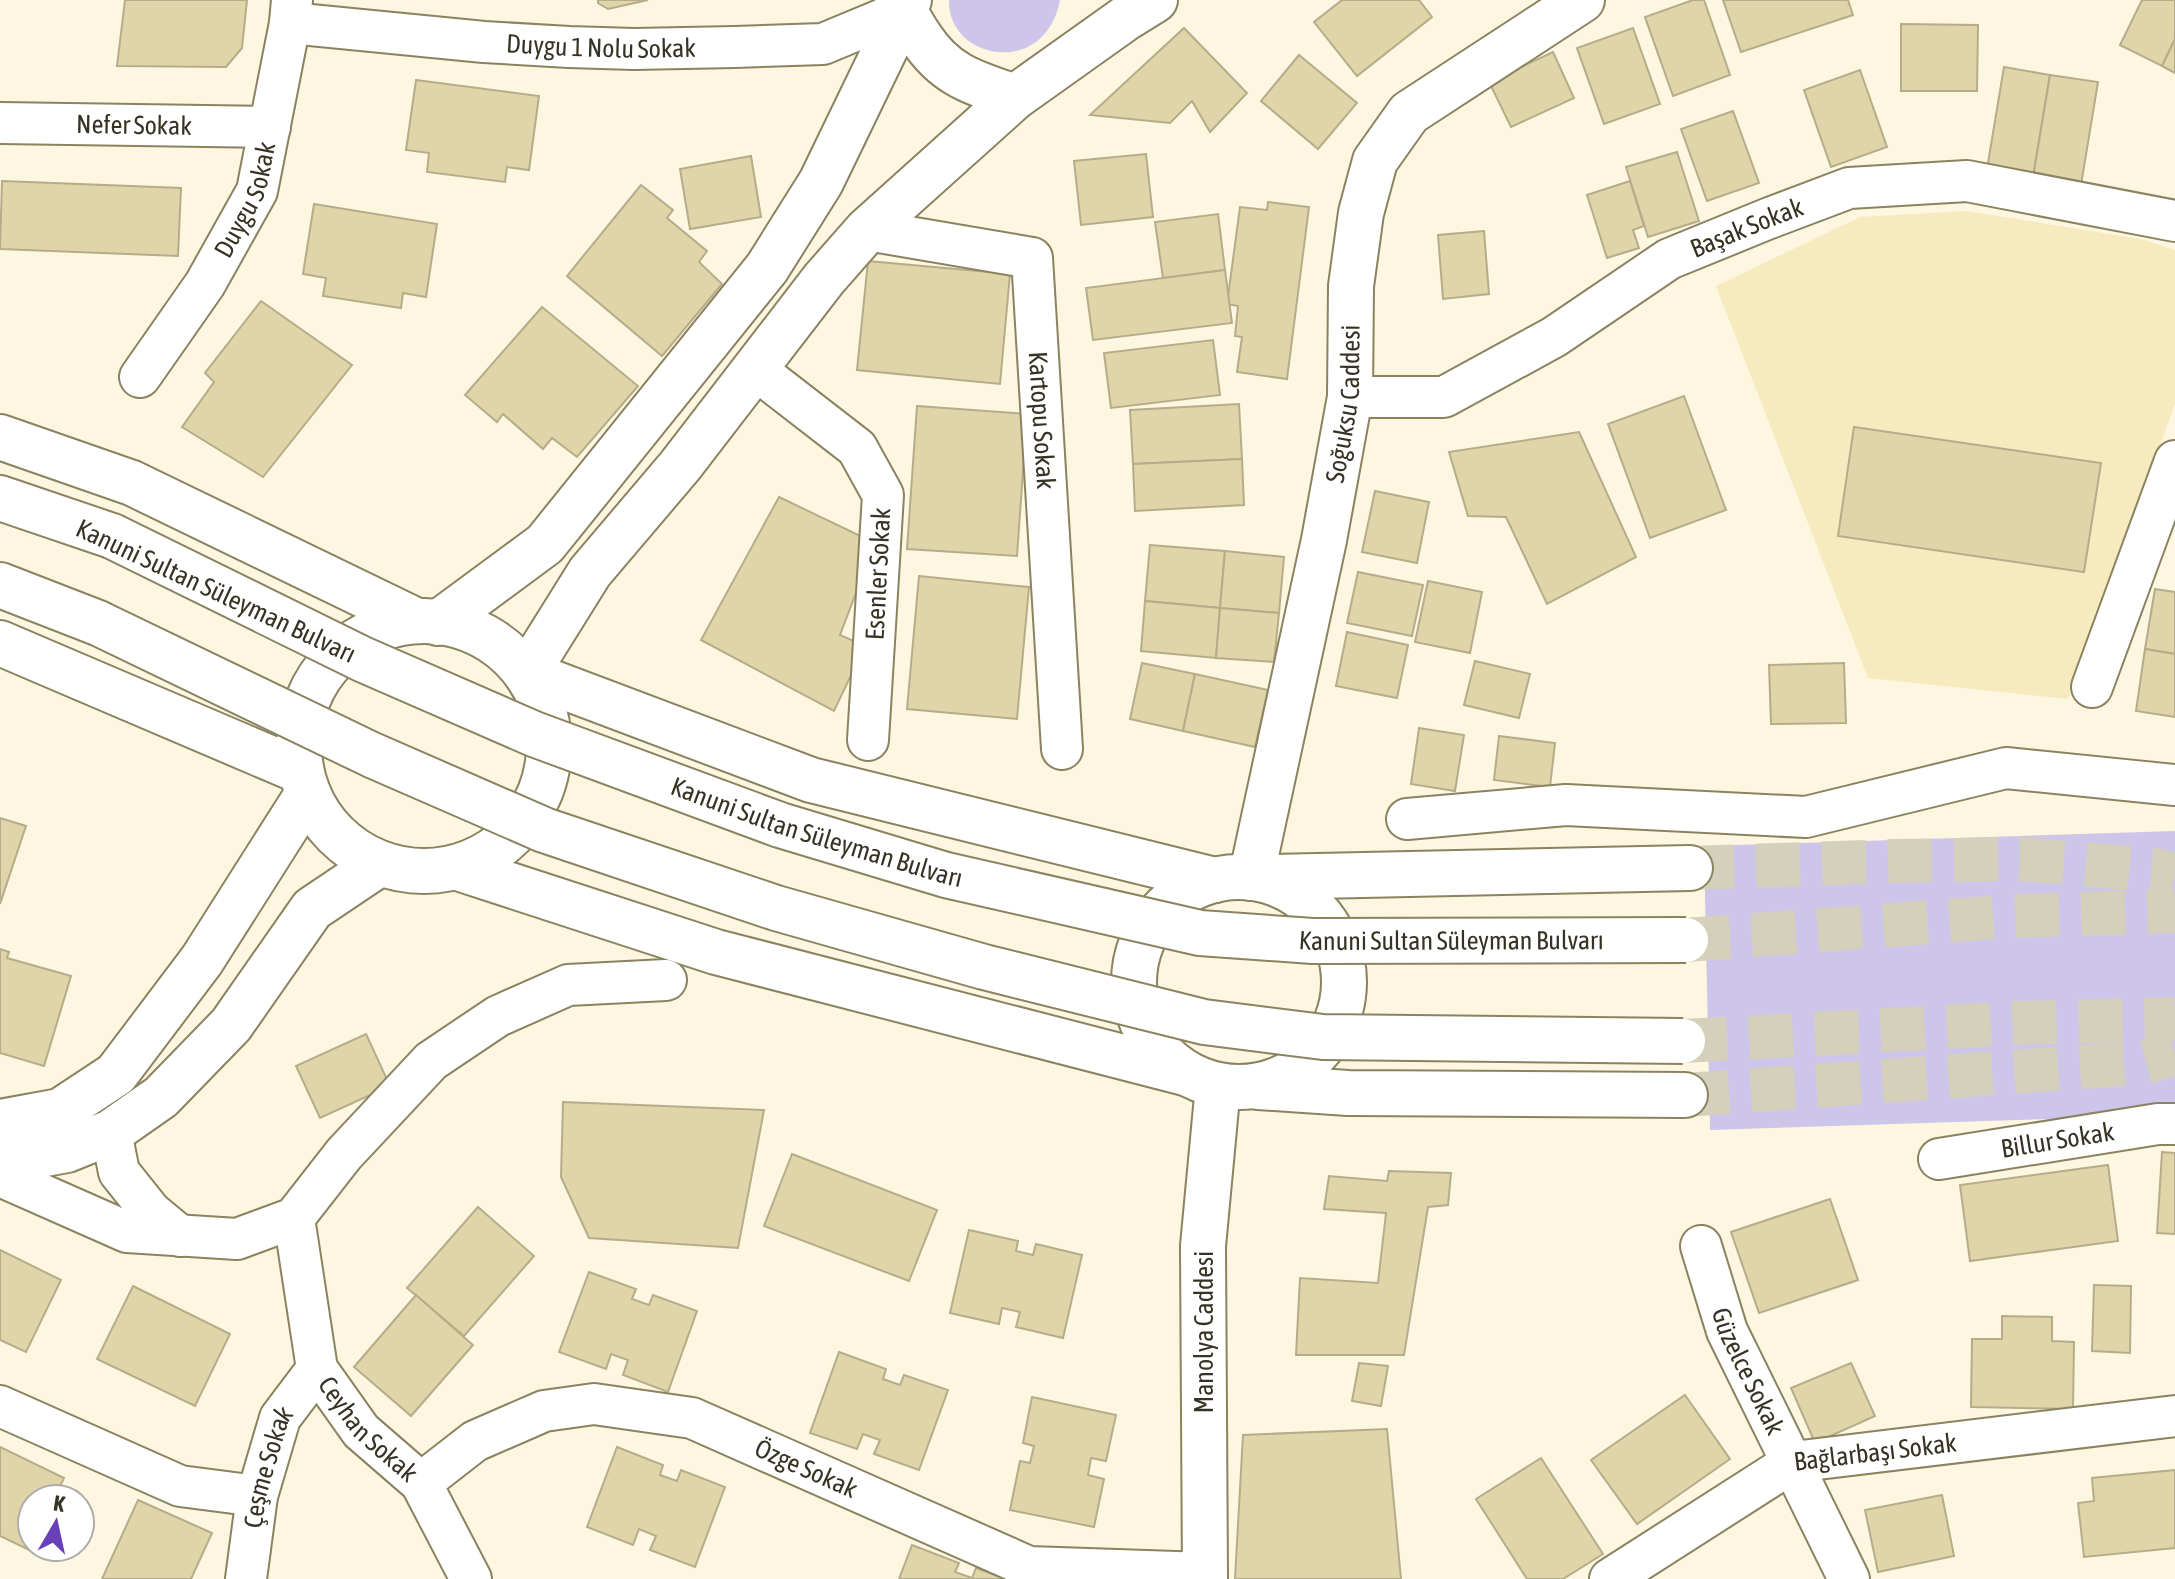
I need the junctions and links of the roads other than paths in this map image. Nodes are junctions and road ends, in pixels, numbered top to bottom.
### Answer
1 (904, 3) edge
2 (1579, 5) edge
3 (1133, 6) edge
4 (291, 12) edge
5 (1015, 97) junction
6 (0, 123) edge
7 (270, 127) junction
8 (2175, 221) edge
9 (867, 230) junction
10 (755, 369) junction
11 (140, 377) dead end
12 (1350, 397) junction
13 (0, 437) edge
14 (2175, 461) edge
15 (0, 498) edge
16 (2162, 529) edge
17 (0, 585) edge
18 (427, 622) junction
19 (0, 643) edge
20 (527, 673) junction
21 (2092, 687) dead end
22 (868, 740) dead end
23 (1062, 749) dead end
24 (304, 782) junction
25 (2175, 785) edge
26 (1407, 819) dead end
27 (379, 864) junction
28 (458, 868) junction
29 (1690, 868) tunnel mouth
30 (1233, 879) junction
31 (1686, 940) tunnel mouth
32 (666, 980) dead end
33 (1683, 1041) tunnel mouth
34 (1218, 1082) junction
35 (1685, 1095) tunnel mouth
36 (0, 1122) edge
37 (2175, 1124) edge
38 (111, 1132) junction
39 (0, 1159) edge
40 (1939, 1159) dead end
41 (0, 1176) edge
42 (294, 1218) junction
43 (180, 1236) junction
44 (1701, 1246) dead end
45 (317, 1369) junction
46 (0, 1406) edge
47 (2175, 1416) edge
48 (1793, 1462) junction
49 (421, 1483) junction
50 (257, 1496) junction
51 (1205, 1576) edge
52 (246, 1579) edge
53 (471, 1579) edge
54 (1610, 1579) edge
55 (1849, 1579) edge

1 - 4 street, Duygu 1 Nolu Sokak
1 - 5 main road
1 - 18 main road
2 - 12 main road, Soğuksu Caddesi
3 - 5 main road
4 - 7 street, Duygu Sokak
5 - 9 main road
6 - 7 street, Nefer Sokak
7 - 11 street, Duygu Sokak
8 - 12 street, Başak Sokak
9 - 10 main road
9 - 23 street, Kartopu Sokak
10 - 20 main road
10 - 22 street, Esenler Sokak
12 - 30 main road, Soğuksu Caddesi
13 - 18 main road
14 - 16 street
15 - 31 main road, Kanuni Sultan Süleyman Bulvarı, bridge
16 - 21 street
17 - 33 main road, bridge
18 - 20 main road
18 - 24 main road
19 - 24 main road
20 - 28 main road
20 - 30 main road
24 - 27 main road
24 - 36 main road
25 - 26 street
27 - 28 main road
27 - 38 main road
28 - 34 main road
29 - 30 main road
30 - 34 main road
30 - 34 main road
32 - 42 street
34 - 35 main road
34 - 51 main road, Manolya Caddesi
37 - 40 street, Billur Sokak
38 - 39 main road
38 - 43 street
41 - 43 street
42 - 43 street
42 - 45 street, Ceyhan Sokak
44 - 48 street, Güzelce Sokak
45 - 49 street, Ceyhan Sokak
45 - 50 street, Çeşme Sokak
46 - 50 street
47 - 48 street, Bağlarbaşı Sokak
48 - 54 street, Bağlarbaşı Sokak
48 - 55 street, Güzelce Sokak
49 - 51 street, Özge Sokak
49 - 53 street, Ceyhan Sokak
50 - 52 street, Çeşme Sokak

